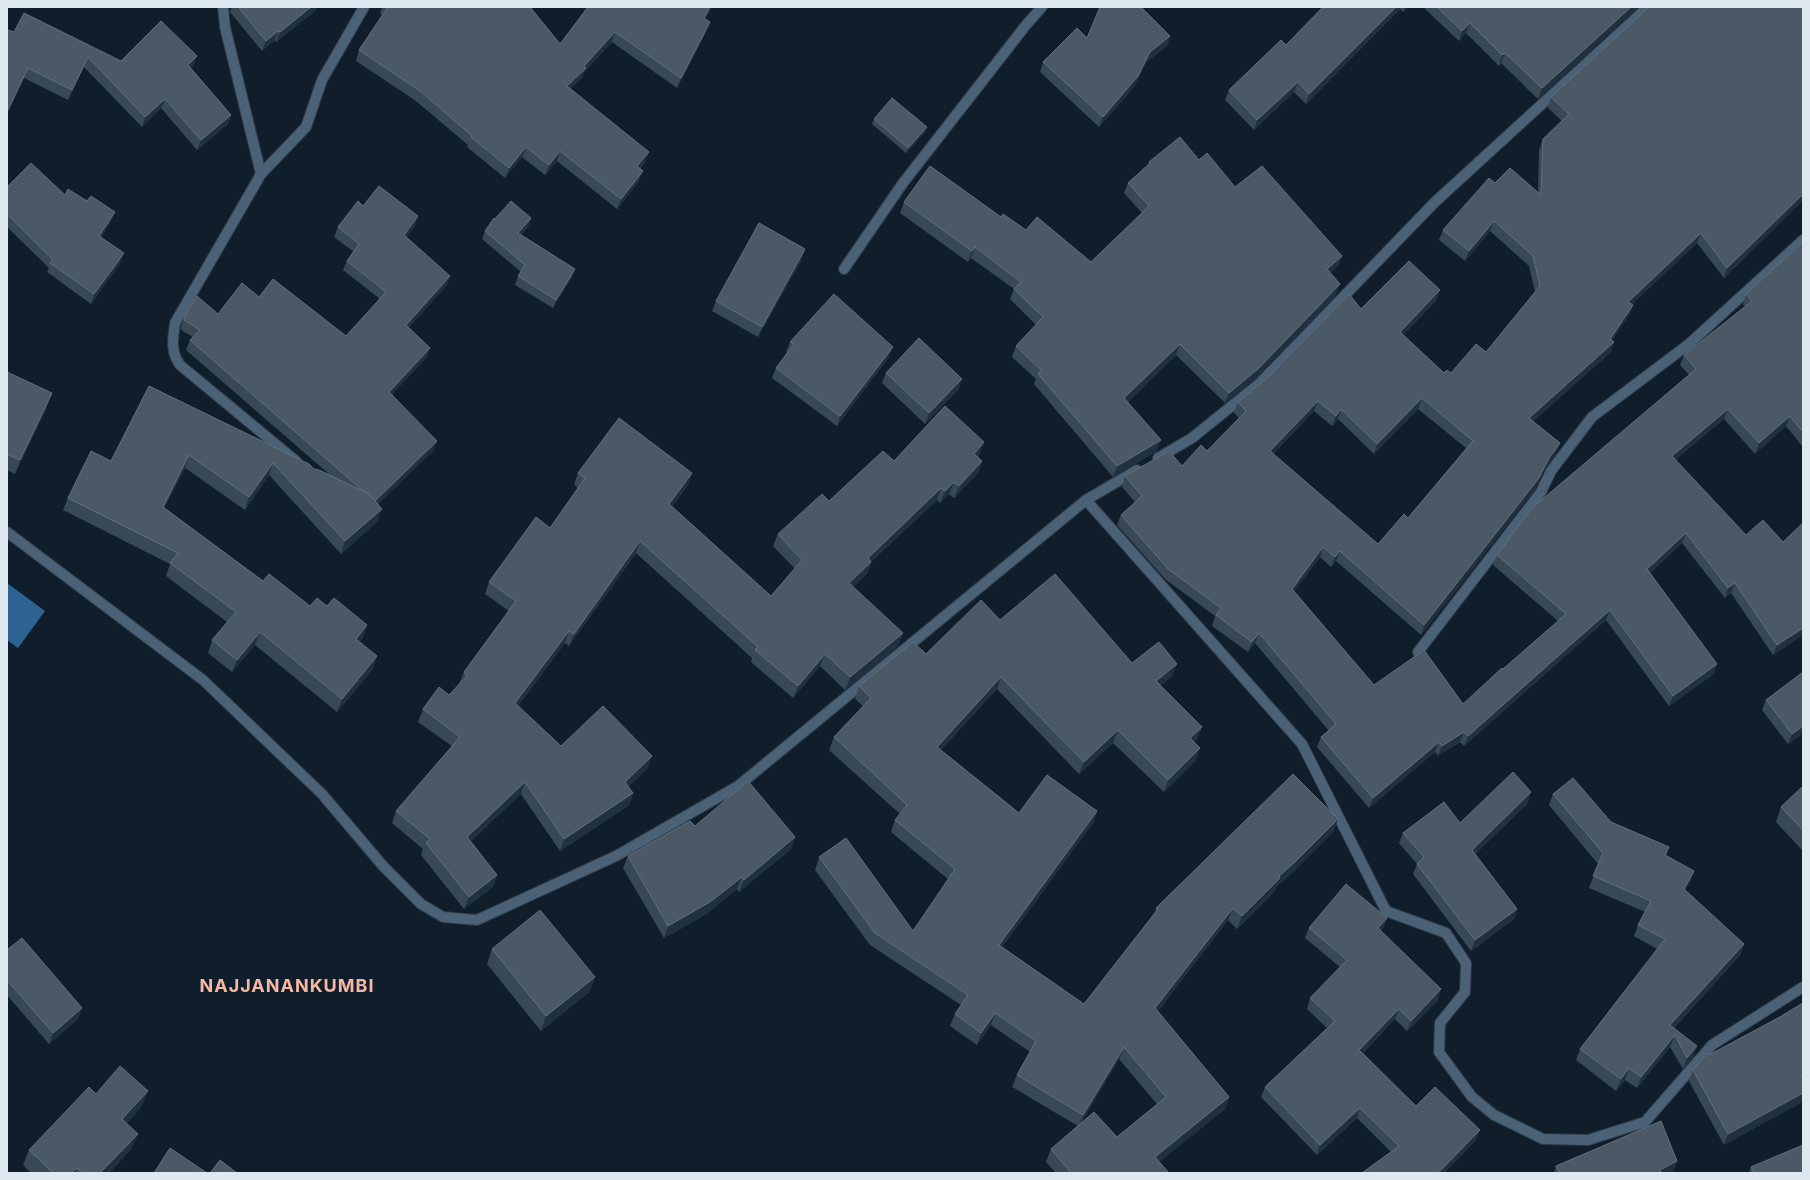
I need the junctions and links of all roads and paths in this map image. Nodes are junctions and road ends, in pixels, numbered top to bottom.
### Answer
1 (223, 7) edge
2 (364, 7) edge
3 (1042, 7) edge
4 (1648, 7) edge
5 (262, 174) junction
6 (1803, 240) edge
7 (844, 269) dead end
8 (301, 466) edge
9 (1086, 500) junction
10 (7, 532) edge
11 (1418, 652) edge
12 (1803, 987) edge

1 - 5 street
2 - 5 street
3 - 7 street
4 - 9 street
5 - 8 street
6 - 11 street
9 - 10 street
9 - 12 street

